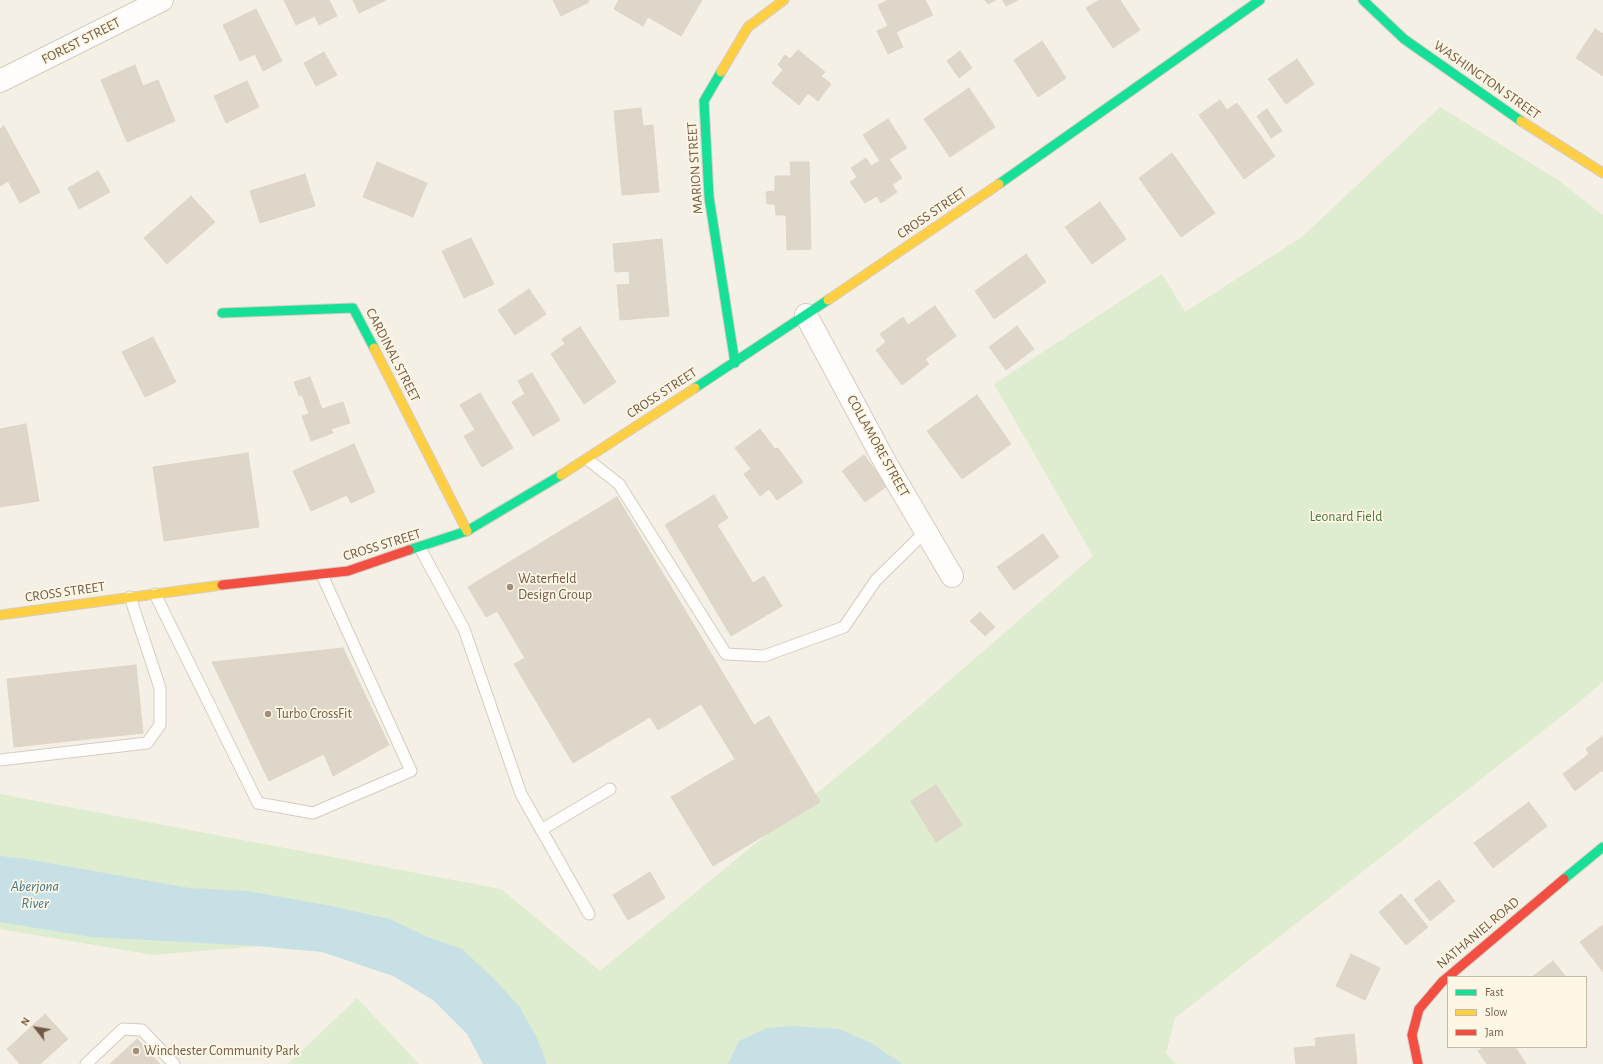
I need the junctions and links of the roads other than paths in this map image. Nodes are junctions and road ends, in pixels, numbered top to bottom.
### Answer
1 (162, 0) edge
2 (784, 0) edge
3 (1260, 0) edge
4 (1363, 0) edge
5 (0, 81) edge
6 (1603, 173) edge
7 (222, 313) dead end
8 (806, 315) junction
9 (734, 363) junction
10 (587, 459) junction
11 (467, 531) junction
12 (926, 531) junction
13 (420, 548) junction
14 (322, 575) junction
15 (952, 576) dead end
16 (155, 594) junction
17 (130, 597) junction
18 (0, 615) edge
19 (0, 760) edge
20 (610, 789) dead end
21 (541, 830) junction
22 (1603, 847) edge
23 (589, 914) dead end
24 (1449, 976) edge
25 (1447, 978) edge
26 (86, 1064) edge
27 (174, 1064) edge
28 (1418, 1064) edge

1 - 5 street, FOREST STREET
2 - 9 street, MARION STREET
3 - 8 street, CROSS STREET
4 - 6 street, WASHINGTON STREET
7 - 11 street, CARDINAL STREET
8 - 9 street, CROSS STREET
8 - 12 street, COLLAMORE STREET
9 - 10 street, CROSS STREET
10 - 11 street, CROSS STREET
10 - 12 lane
11 - 13 street, CROSS STREET
12 - 15 street, COLLAMORE STREET
13 - 14 street, CROSS STREET
13 - 21 lane
14 - 16 street, CROSS STREET
14 - 16 lane
16 - 17 street, CROSS STREET
17 - 18 street, CROSS STREET
17 - 19 lane
20 - 21 lane
21 - 23 lane
22 - 24 street, NATHANIEL ROAD
25 - 28 street, NATHANIEL ROAD
26 - 27 lane

